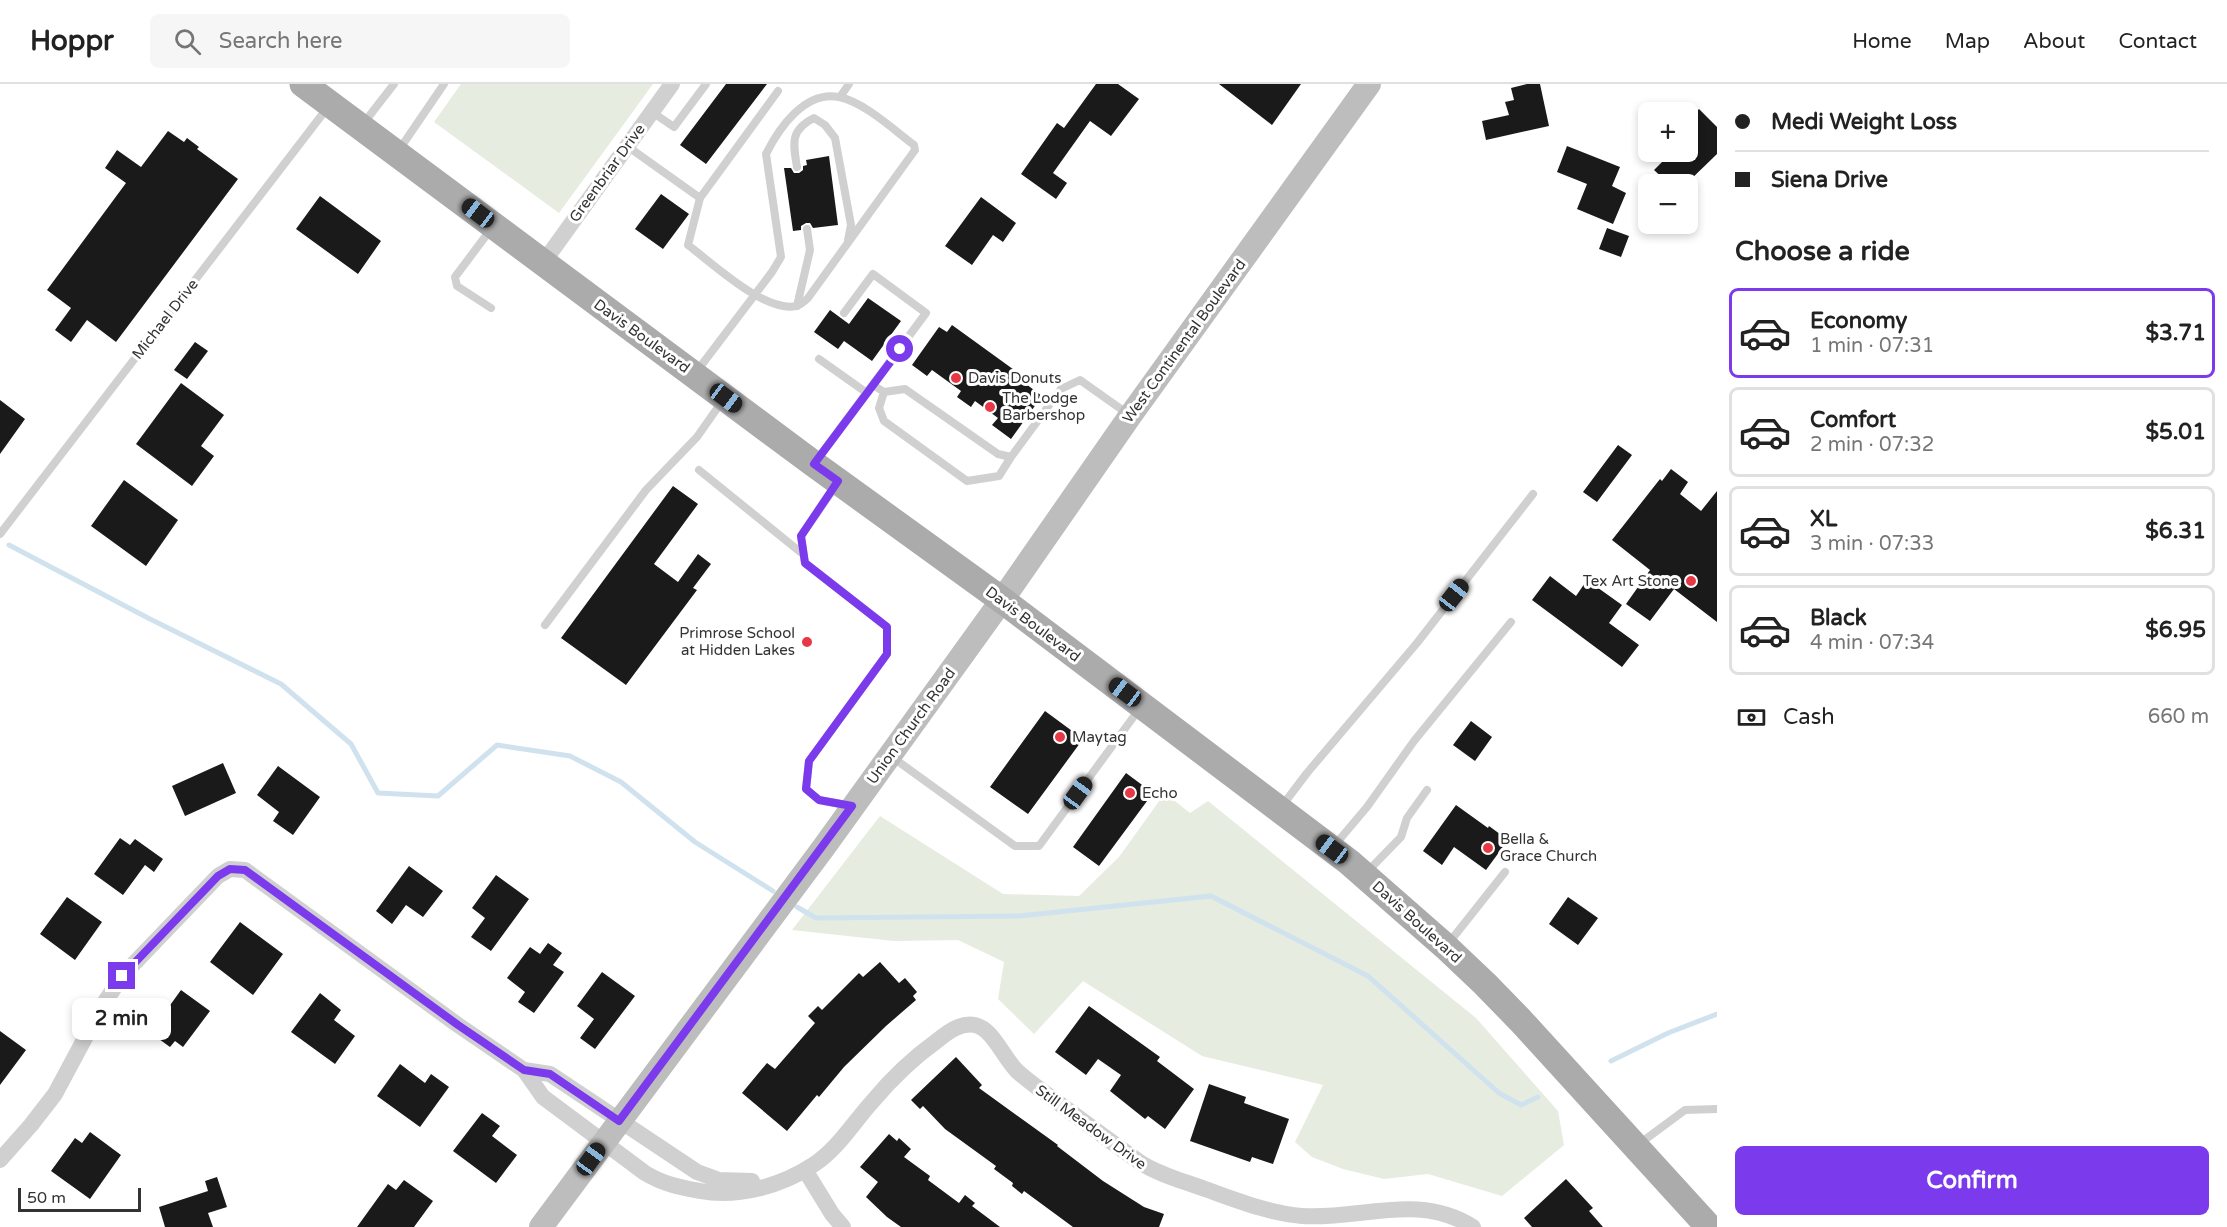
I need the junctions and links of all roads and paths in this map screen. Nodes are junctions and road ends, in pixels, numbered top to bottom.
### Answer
1 (303, 84) edge
2 (394, 84) edge
3 (672, 84) edge
4 (706, 84) edge
5 (849, 84) edge
6 (1370, 84) edge
7 (441, 85) edge
8 (778, 90) dead end
9 (840, 97) junction
10 (330, 104) junction
11 (652, 112) junction
12 (360, 127) junction
13 (627, 146) junction
14 (397, 153) junction
15 (797, 167) dead end
16 (700, 198) junction
17 (494, 225) junction
18 (807, 229) dead end
19 (847, 244) junction
20 (543, 263) junction
21 (753, 295) junction
22 (797, 306) junction
23 (491, 308) dead end
24 (844, 313) dead end
25 (819, 359) dead end
26 (694, 374) junction
27 (873, 385) junction
28 (884, 392) junction
29 (867, 393) junction
30 (726, 398) junction
31 (1130, 416) junction
32 (1011, 457) junction
33 (814, 464) junction
34 (699, 470) dead end
35 (838, 481) junction
36 (1533, 494) dead end
37 (0, 534) edge
38 (804, 555) junction
39 (1002, 600) junction
40 (1511, 622) dead end
41 (545, 625) dead end
42 (1142, 705) junction
43 (889, 755) junction
44 (1427, 790) dead end
45 (852, 806) junction
46 (1280, 809) junction
47 (1332, 849) junction
48 (1505, 872) dead end
49 (1364, 875) junction
50 (1446, 947) junction
51 (524, 1070) junction
52 (1717, 1109) edge
53 (619, 1121) junction
54 (604, 1142) junction
55 (1636, 1147) junction
56 (0, 1160) edge
57 (805, 1170) junction
58 (786, 1180) junction
59 (541, 1227) edge
60 (843, 1227) edge
61 (1473, 1227) edge
62 (1709, 1227) edge

1 - 10 main road, Davis Boulevard
2 - 12 lane
3 - 11 street, Greenbriar Drive
4 - 11 lane
5 - 9 lane
6 - 31 street, West Continental Boulevard
7 - 14 lane
8 - 16 lane
9 - 19 lane
9 - 21 lane
10 - 12 main road, Davis Boulevard
10 - 37 lane, Michael Drive
11 - 13 street, Greenbriar Drive
12 - 14 main road, Davis Boulevard
13 - 16 lane
13 - 20 street, Greenbriar Drive
14 - 17 main road, Davis Boulevard
15 - 19 lane
16 - 21 lane
17 - 20 main road, Davis Boulevard
17 - 23 lane
18 - 22 lane
19 - 22 lane
20 - 26 main road, Davis Boulevard
21 - 22 lane
21 - 26 lane
24 - 27 lane
25 - 29 lane
26 - 30 main road, Davis Boulevard
27 - 28 lane
27 - 29 lane
28 - 32 lane
28 - 32 lane
29 - 33 lane
30 - 33 main road, Davis Boulevard
30 - 41 lane
31 - 32 lane
31 - 39 street, West Continental Boulevard
33 - 35 main road, Davis Boulevard
34 - 38 lane
35 - 38 lane
35 - 39 main road, Davis Boulevard
36 - 46 lane
38 - 45 lane
39 - 42 main road, Davis Boulevard
39 - 43 street, Union Church Road
40 - 47 lane
42 - 43 lane
42 - 46 main road, Davis Boulevard
43 - 45 street, Union Church Road
44 - 49 lane
45 - 53 street, Union Church Road
46 - 47 main road, Davis Boulevard
47 - 49 main road, Davis Boulevard
48 - 50 lane
49 - 50 main road, Davis Boulevard
50 - 55 main road, Davis Boulevard
51 - 53 street, Still Meadow Drive
51 - 54 street, Still Meadow Drive
51 - 56 street
52 - 55 lane
53 - 54 street, Union Church Road
53 - 58 street, Still Meadow Drive
54 - 58 street, Still Meadow Drive
54 - 59 street, Union Church Road
55 - 62 main road, Davis Boulevard
57 - 58 street, Still Meadow Drive
57 - 60 street
57 - 61 street, Still Meadow Drive

